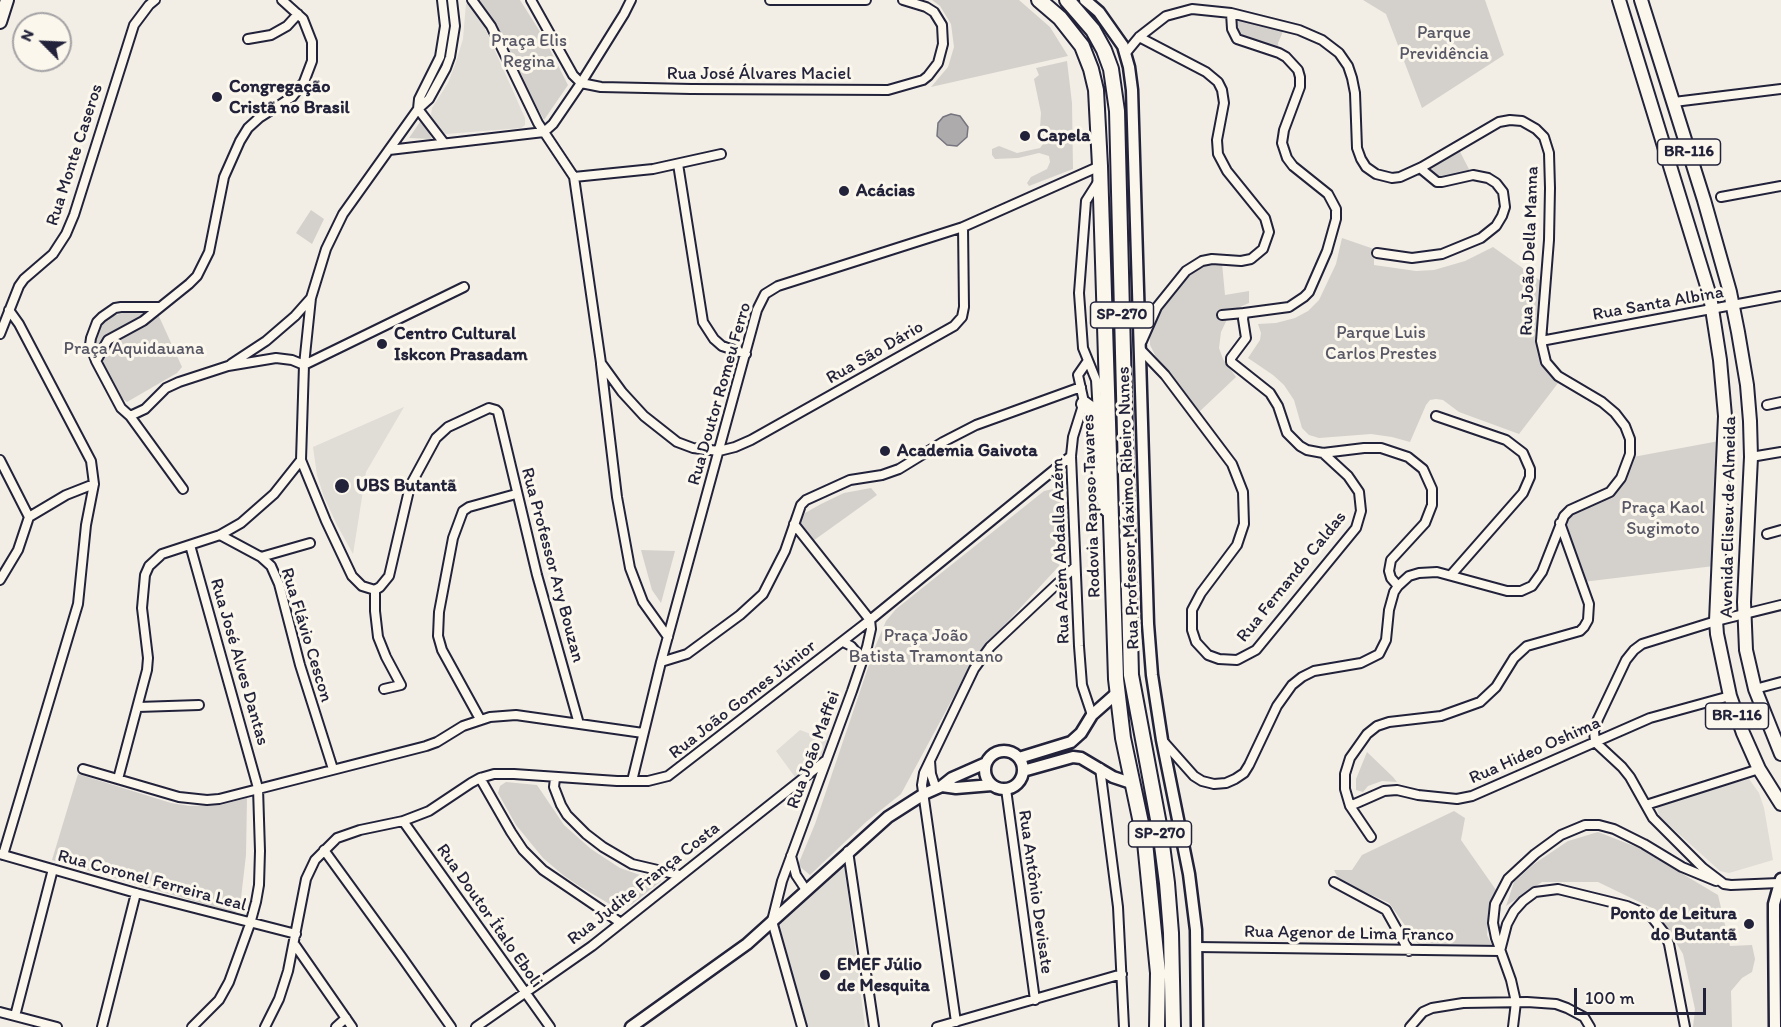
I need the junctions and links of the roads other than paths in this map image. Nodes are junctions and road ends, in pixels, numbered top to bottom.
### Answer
1 (7, 0) edge
2 (155, 0) edge
3 (282, 0) edge
4 (442, 0) edge
5 (452, 0) edge
6 (472, 0) edge
7 (531, 0) edge
8 (631, 0) edge
9 (770, 0) edge
10 (866, 0) edge
11 (903, 0) edge
12 (1039, 0) edge
13 (1067, 0) edge
14 (1085, 0) edge
15 (1619, 0) edge
16 (1641, 0) edge
17 (1231, 13) junction
18 (298, 14) junction
19 (0, 21) edge
20 (1139, 37) junction
21 (248, 39) dead end
22 (1125, 54) junction
23 (580, 83) junction
24 (1781, 89) edge
25 (1674, 102) junction
26 (417, 109) junction
27 (544, 132) junction
28 (444, 143) junction
29 (389, 150) junction
30 (721, 154) dead end
31 (678, 164) junction
32 (1420, 168) junction
33 (1100, 172) junction
34 (574, 177) junction
35 (1781, 186) edge
36 (1721, 197) dead end
37 (963, 227) junction
38 (1377, 253) dead end
39 (464, 287) dead end
40 (1781, 296) edge
41 (311, 298) junction
42 (1732, 306) junction
43 (161, 307) junction
44 (9, 309) junction
45 (1711, 310) junction
46 (1244, 313) junction
47 (1222, 315) dead end
48 (0, 334) edge
49 (1541, 341) junction
50 (1140, 347) junction
51 (746, 354) junction
52 (96, 361) junction
53 (1087, 362) junction
54 (601, 363) junction
55 (304, 365) junction
56 (228, 366) junction
57 (1081, 387) junction
58 (1781, 402) edge
59 (1084, 404) junction
60 (1767, 405) dead end
61 (1098, 414) junction
62 (130, 416) junction
63 (1436, 416) dead end
64 (719, 451) junction
65 (1781, 452) edge
66 (1323, 453) junction
67 (1071, 456) junction
68 (1751, 457) junction
69 (0, 460) edge
70 (301, 460) junction
71 (94, 483) junction
72 (183, 489) dead end
73 (516, 494) junction
74 (29, 517) junction
75 (1113, 522) junction
76 (1560, 523) junction
77 (794, 525) junction
78 (1781, 530) edge
79 (1767, 534) dead end
80 (220, 536) junction
81 (310, 543) dead end
82 (190, 545) junction
83 (261, 557) junction
84 (1074, 568) junction
85 (1451, 576) junction
86 (0, 580) edge
87 (1398, 585) junction
88 (375, 590) junction
89 (1781, 605) edge
90 (1745, 614) junction
91 (870, 620) junction
92 (1716, 621) junction
93 (668, 637) junction
94 (843, 642) junction
95 (863, 660) junction
96 (661, 662) junction
97 (1781, 682) edge
98 (384, 689) dead end
99 (1755, 689) junction
100 (1118, 692) junction
101 (1730, 696) junction
102 (199, 705) dead end
103 (138, 707) junction
104 (1092, 715) junction
105 (480, 719) junction
106 (579, 724) junction
107 (643, 733) junction
108 (1162, 740) junction
109 (1594, 742) junction
110 (1781, 754) edge
111 (1019, 758) junction
112 (826, 760) junction
113 (930, 760) junction
114 (986, 763) junction
115 (1100, 768) junction
116 (83, 769) dead end
117 (333, 769) junction
118 (1759, 769) junction
119 (1023, 771) junction
120 (555, 777) junction
121 (480, 778) junction
122 (118, 779) junction
123 (632, 781) junction
124 (1131, 783) junction
125 (992, 785) junction
126 (939, 787) junction
127 (258, 788) junction
128 (1006, 789) junction
129 (924, 794) junction
130 (1781, 804) edge
131 (1646, 805) junction
132 (1350, 806) junction
133 (403, 821) junction
134 (1371, 837) dead end
135 (324, 850) junction
136 (848, 851) junction
137 (1, 854) edge
138 (791, 855) junction
139 (53, 869) junction
140 (680, 875) junction
141 (1780, 881) edge
142 (1334, 882) dead end
143 (1724, 884) junction
144 (806, 890) junction
145 (136, 893) junction
146 (772, 921) junction
147 (621, 922) junction
148 (250, 924) junction
149 (296, 934) junction
150 (295, 945) junction
151 (1197, 947) junction
152 (1778, 950) edge
153 (1409, 951) junction
154 (1500, 951) junction
155 (1122, 974) junction
156 (525, 992) junction
157 (1035, 1000) junction
158 (1516, 1002) junction
159 (0, 1012) edge
160 (15, 1016) junction
161 (346, 1018) junction
162 (956, 1022) junction
163 (57, 1027) edge
164 (102, 1027) edge
165 (192, 1027) edge
166 (265, 1027) edge
167 (336, 1027) edge
168 (352, 1027) edge
169 (451, 1027) edge
170 (476, 1027) edge
171 (550, 1027) edge
172 (631, 1027) edge
173 (802, 1027) edge
174 (873, 1027) edge
175 (937, 1027) edge
176 (1124, 1027) edge
177 (1157, 1027) edge
178 (1173, 1027) edge
179 (1197, 1027) edge
180 (1410, 1027) edge
181 (1513, 1027) edge
182 (1590, 1027) edge
183 (1685, 1027) edge
184 (1775, 1027) edge

1 - 19 main road
2 - 44 street, Rua Monte Caseros
3 - 18 street
4 - 26 street
5 - 26 street
6 - 27 street
7 - 23 street
8 - 23 street
9 - 10 street
11 - 23 street, Rua José Álvares Maciel
12 - 33 highway, Rodovia Raposo Tavares / SP-270
13 - 178 highway, Rodovia Raposo Tavares / SP-270
14 - 22 main road, Rua Professor Máximo Ribeiro Nunes
15 - 45 main road, Avenida Eliseu de Almeida / BR-116
16 - 25 main road, Avenida Eliseu de Almeida / BR-116
17 - 20 street, Rua João Della Manna
17 - 32 street, Rua João Della Manna
17 - 46 street
18 - 21 street
18 - 43 street
20 - 22 street, Rua João Della Manna
20 - 50 street
22 - 50 main road, Rua Professor Máximo Ribeiro Nunes
23 - 27 street
24 - 25 street
25 - 42 main road, Avenida Eliseu de Almeida / BR-116
26 - 28 street
26 - 29 street
27 - 28 street
27 - 34 street
28 - 29 street
29 - 41 street
30 - 31 street
31 - 34 street
31 - 51 street
32 - 38 street
32 - 49 street, Rua João Della Manna
33 - 37 street, Rua Doutor Romeu Ferro
33 - 53 street
33 - 75 highway, Rodovia Raposo Tavares / SP-270
34 - 54 street
35 - 36 street
37 - 51 street, Rua Doutor Romeu Ferro
37 - 64 street, Rua São Dário
39 - 55 street
40 - 42 street, Rua Santa Albina
41 - 55 street
41 - 56 street
42 - 45 street, Rua Santa Albina
42 - 68 main road, Avenida Eliseu de Almeida / BR-116
43 - 52 street
43 - 52 street
44 - 48 street, Rua Monte Caseros
44 - 71 street
45 - 49 street, Rua Santa Albina
45 - 92 main road, Avenida Eliseu de Almeida / BR-116
46 - 47 street
46 - 66 street
49 - 76 street, Rua João Della Manna
50 - 66 street, Rua Fernando Caldas
50 - 108 main road, Rua Professor Máximo Ribeiro Nunes
51 - 64 street, Rua Doutor Romeu Ferro
52 - 62 street
53 - 57 street, Rua Azém Abdalla Azém
53 - 61 street
54 - 64 street
54 - 93 street
55 - 56 street
55 - 70 street
56 - 62 street
57 - 59 street, Rua Azém Abdalla Azém
57 - 77 street
58 - 60 street
59 - 61 highway
59 - 67 street, Rua Azém Abdalla Azém
61 - 75 highway
62 - 72 street
63 - 85 street
64 - 93 street, Rua Doutor Romeu Ferro
65 - 68 street
66 - 87 street
67 - 84 street, Rua Azém Abdalla Azém
67 - 91 street, Rua João Gomes Júnior
68 - 90 main road, Avenida Eliseu de Almeida / BR-116
69 - 74 street
70 - 80 street
70 - 88 street
71 - 74 street
71 - 137 street
73 - 88 street, Rua Professor Ary Bouzan
73 - 105 street
73 - 106 street, Rua Professor Ary Bouzan
74 - 86 street
75 - 100 highway, Rodovia Raposo Tavares / SP-270
76 - 85 street
76 - 132 street
77 - 91 street
77 - 96 street
78 - 79 street
80 - 82 street
80 - 83 street, Rua Flávio Cescon
81 - 83 street
82 - 103 street
82 - 127 street, Rua José Alves Dantas
83 - 117 street, Rua Flávio Cescon
84 - 104 street, Rua Azém Abdalla Azém
84 - 113 street
85 - 87 street
87 - 108 street
88 - 98 street
89 - 90 street
90 - 92 street
90 - 99 main road, Avenida Eliseu de Almeida / BR-116
91 - 94 street, Rua João Gomes Júnior
91 - 95 street, Rua João Maffei
92 - 101 main road, Avenida Eliseu de Almeida / BR-116
92 - 109 street
93 - 96 street, Rua Doutor Romeu Ferro
94 - 95 street
94 - 123 street, Rua João Gomes Júnior
95 - 112 street, Rua João Maffei
96 - 107 street, Rua Doutor Romeu Ferro
97 - 99 street
99 - 110 main road, Avenida Eliseu de Almeida / BR-116
100 - 104 main road
100 - 124 highway, Rodovia Raposo Tavares / SP-270
101 - 109 street, Rua Hideo Oshima
101 - 118 main road, Avenida Eliseu de Almeida / BR-116
102 - 103 street
103 - 122 street
104 - 111 main road
105 - 106 street
105 - 117 street
106 - 107 street
107 - 123 street, Rua Doutor Romeu Ferro
108 - 151 main road, Rua Professor Máximo Ribeiro Nunes
109 - 131 street
109 - 132 street, Rua Hideo Oshima
111 - 114 main road
111 - 119 main road
112 - 138 street, Rua João Maffei
112 - 140 street, Rua Judite França Costa
113 - 126 street
113 - 129 street
114 - 125 main road
114 - 126 main road
115 - 119 main road
115 - 124 main road
115 - 155 street
116 - 122 street
117 - 127 street
118 - 130 main road, Avenida Eliseu de Almeida / BR-116
118 - 131 street
119 - 128 main road
120 - 121 street, Rua João Gomes Júnior
120 - 123 street, Rua João Gomes Júnior
120 - 140 street
121 - 133 street, Rua João Gomes Júnior
121 - 147 street
122 - 127 street
124 - 177 highway, Rodovia Raposo Tavares / SP-270
125 - 126 main road
125 - 128 main road
126 - 129 main road
127 - 148 street, Rua José Alves Dantas
128 - 157 street, Rua Antônio Devisate
129 - 136 main road
129 - 162 street
131 - 143 street
132 - 134 street
133 - 135 street, Rua João Gomes Júnior
133 - 156 street, Rua Doutor Ítalo Eboli
135 - 149 street, Rua João Gomes Júnior
135 - 169 street
136 - 144 main road
136 - 174 street
137 - 139 street, Rua Coronel Ferreira Leal
138 - 144 street
138 - 146 street, Rua João Maffei
139 - 145 street, Rua Coronel Ferreira Leal
139 - 160 street
140 - 147 street, Rua Judite França Costa
141 - 143 street
141 - 152 main road
142 - 153 street
143 - 154 street
144 - 146 main road
145 - 148 street, Rua Coronel Ferreira Leal
145 - 164 street
146 - 172 main road
146 - 173 street
147 - 156 street, Rua Judite França Costa
148 - 149 street, Rua Coronel Ferreira Leal
148 - 165 street, Rua José Alves Dantas
149 - 150 street, Rua João Gomes Júnior
150 - 161 street
150 - 166 street, Rua João Gomes Júnior
151 - 153 street, Rua Agenor de Lima Franco
151 - 179 main road, Rua Professor Máximo Ribeiro Nunes
152 - 184 main road
153 - 154 street, Rua Agenor de Lima Franco
154 - 158 street
154 - 183 street
155 - 157 street
155 - 176 street
156 - 170 street, Rua Judite França Costa
156 - 171 street, Rua Doutor Ítalo Eboli
157 - 162 street
158 - 180 street
158 - 181 street
158 - 182 street
159 - 160 street
160 - 163 street
161 - 167 street
161 - 168 street
162 - 175 street

